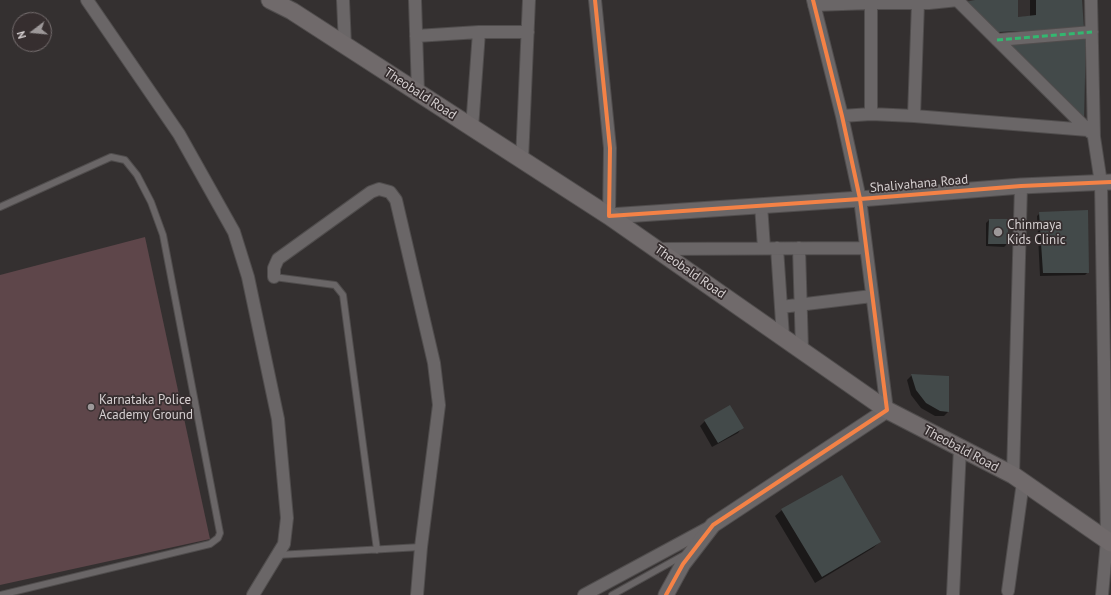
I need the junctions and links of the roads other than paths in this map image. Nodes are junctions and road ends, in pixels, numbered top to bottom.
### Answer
1 (88, 0) edge
2 (270, 0) edge
3 (343, 0) edge
4 (415, 0) edge
5 (529, 0) edge
6 (595, 0) edge
7 (958, 0) edge
8 (1091, 0) edge
9 (850, 2) edge
10 (925, 2) edge
11 (813, 3) edge
12 (871, 3) junction
13 (292, 6) edge
14 (479, 32) junction
15 (528, 32) junction
16 (1092, 32) junction
17 (416, 36) junction
18 (997, 40) junction
19 (345, 45) junction
20 (418, 92) junction
21 (870, 114) junction
22 (842, 116) junction
23 (914, 116) junction
24 (472, 128) junction
25 (1091, 133) junction
26 (522, 160) junction
27 (1106, 183) edge
28 (1022, 186) junction
29 (860, 199) junction
30 (761, 205) junction
31 (0, 207) edge
32 (609, 216) junction
33 (764, 248) junction
34 (777, 248) junction
35 (799, 248) junction
36 (866, 248) junction
37 (656, 249) junction
38 (274, 277) joint
39 (872, 296) junction
40 (800, 304) junction
41 (781, 306) junction
42 (783, 337) junction
43 (802, 350) junction
44 (887, 410) junction
45 (960, 448) junction
46 (1018, 479) junction
47 (713, 526) junction
48 (1109, 541) edge
49 (421, 547) junction
50 (377, 550) junction
51 (694, 550) junction
52 (277, 555) junction
53 (1008, 591) dead end
54 (0, 595) edge
55 (253, 595) edge
56 (417, 595) edge
57 (584, 595) edge
58 (612, 595) edge
59 (666, 595) edge
60 (953, 595) edge
61 (1102, 595) edge

1 - 52 street
2 - 13 main road, Theobald Road
3 - 19 street
4 - 17 street
5 - 15 street
6 - 32 street
7 - 10 street
7 - 18 street
8 - 16 street
9 - 11 street
9 - 12 street
10 - 12 street
10 - 23 street
11 - 22 street
12 - 21 street
13 - 19 main road, Theobald Road
14 - 15 street
14 - 17 street
14 - 24 street
15 - 26 street
16 - 18 street
16 - 25 street
17 - 20 street
18 - 25 street
19 - 20 main road, Theobald Road
20 - 24 main road, Theobald Road
21 - 22 street
21 - 23 street
22 - 29 street
23 - 25 street
24 - 26 main road, Theobald Road
25 - 27 street
26 - 32 main road, Theobald Road
27 - 28 street, Shalivahana Road
27 - 48 street
28 - 29 street, Shalivahana Road
28 - 46 street
29 - 30 street, Shalivahana Road
29 - 36 street
30 - 32 street, Shalivahana Road
30 - 33 street
31 - 54 lane
32 - 37 main road, Theobald Road
33 - 34 street
33 - 37 street
34 - 35 street
34 - 41 street
35 - 36 street
35 - 40 street
36 - 39 street
37 - 42 main road, Theobald Road
38 - 49 street
38 - 50 lane
39 - 40 street
39 - 44 street
40 - 41 street
40 - 43 street
41 - 42 street
42 - 43 main road, Theobald Road
43 - 44 main road, Theobald Road
44 - 45 main road, Theobald Road
44 - 47 street
45 - 46 main road, Theobald Road
45 - 60 street
46 - 48 main road, Theobald Road
46 - 53 street
47 - 51 street
47 - 57 street
48 - 61 street
49 - 50 lane
49 - 56 street
50 - 52 lane
51 - 58 lane
51 - 59 street
52 - 55 street

